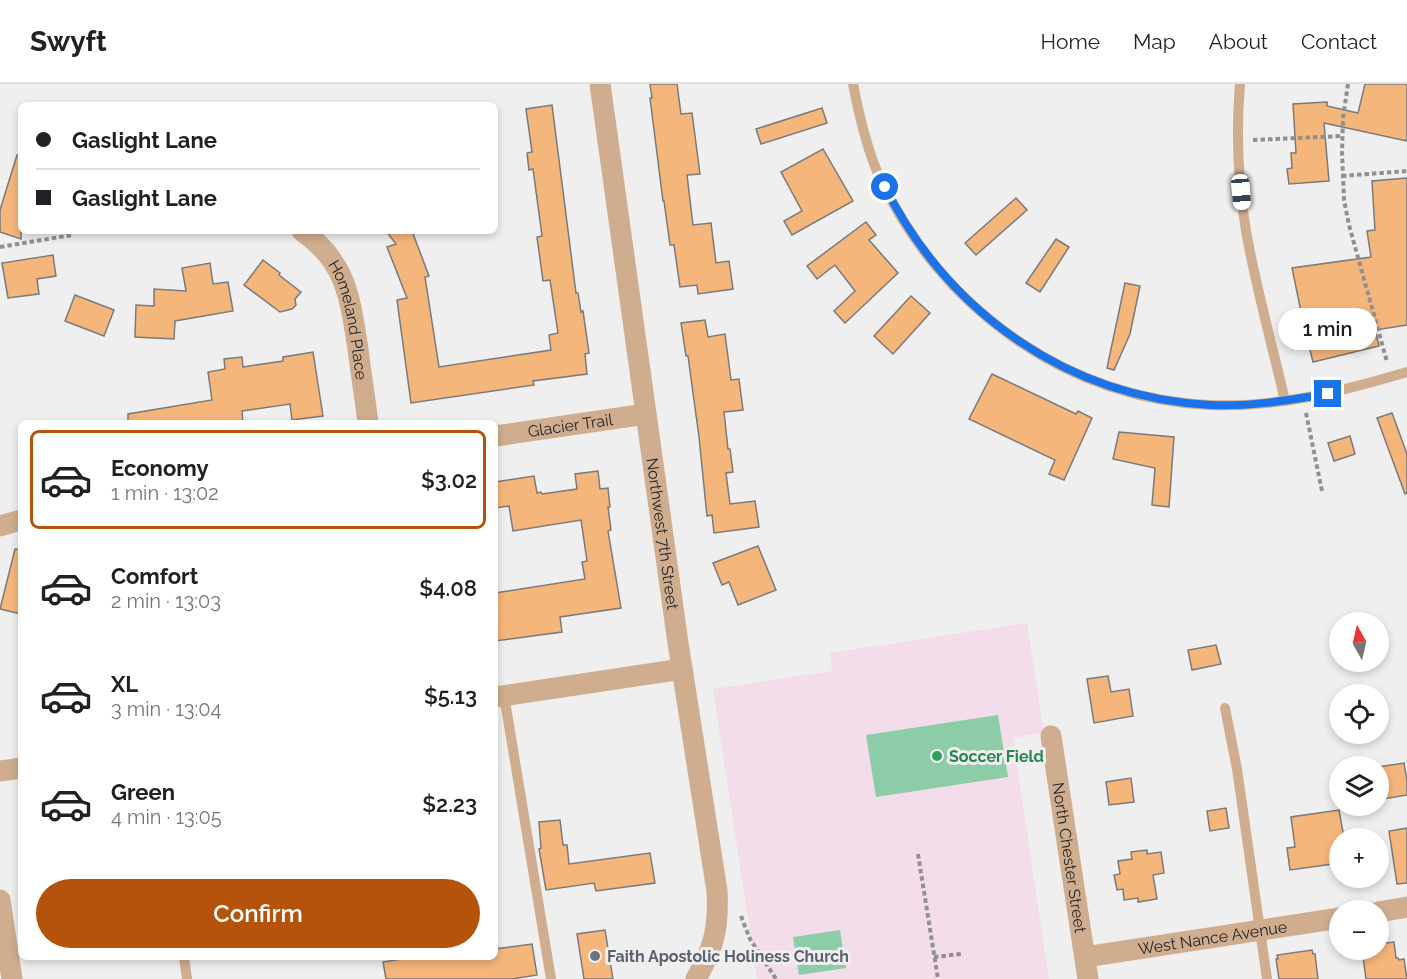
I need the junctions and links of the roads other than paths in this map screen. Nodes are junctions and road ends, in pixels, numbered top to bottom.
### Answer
1 (600, 84) edge
2 (853, 84) edge
3 (1240, 84) edge
4 (306, 234) edge
5 (1407, 372) edge
6 (1285, 401) junction
7 (646, 414) junction
8 (368, 420) edge
9 (498, 436) edge
10 (18, 521) edge
11 (0, 526) edge
12 (682, 669) junction
13 (499, 696) edge
14 (1225, 708) dead end
15 (1051, 736) dead end
16 (18, 768) edge
17 (0, 771) edge
18 (0, 900) edge
19 (1407, 908) edge
20 (1389, 910) edge
21 (1329, 920) edge
22 (1261, 930) junction
23 (1085, 957) junction
24 (184, 960) edge
25 (12, 979) edge
26 (187, 979) edge
27 (551, 979) edge
28 (696, 979) edge
29 (1088, 979) edge
30 (1267, 979) edge

1 - 7 street, Northwest 7th Street
2 - 6 lane
3 - 6 lane
4 - 8 street, Homeland Place
5 - 6 lane
7 - 9 street, Glacier Trail
7 - 12 street, Northwest 7th Street
10 - 11 street
12 - 13 street
12 - 28 street, Northwest 7th Street
13 - 27 lane
14 - 22 lane
15 - 23 street, North Chester Street
16 - 17 street
18 - 25 street
19 - 20 street
21 - 22 street, West Nance Avenue
22 - 23 street, West Nance Avenue
22 - 30 lane
23 - 29 street, North Chester Street
24 - 26 lane

